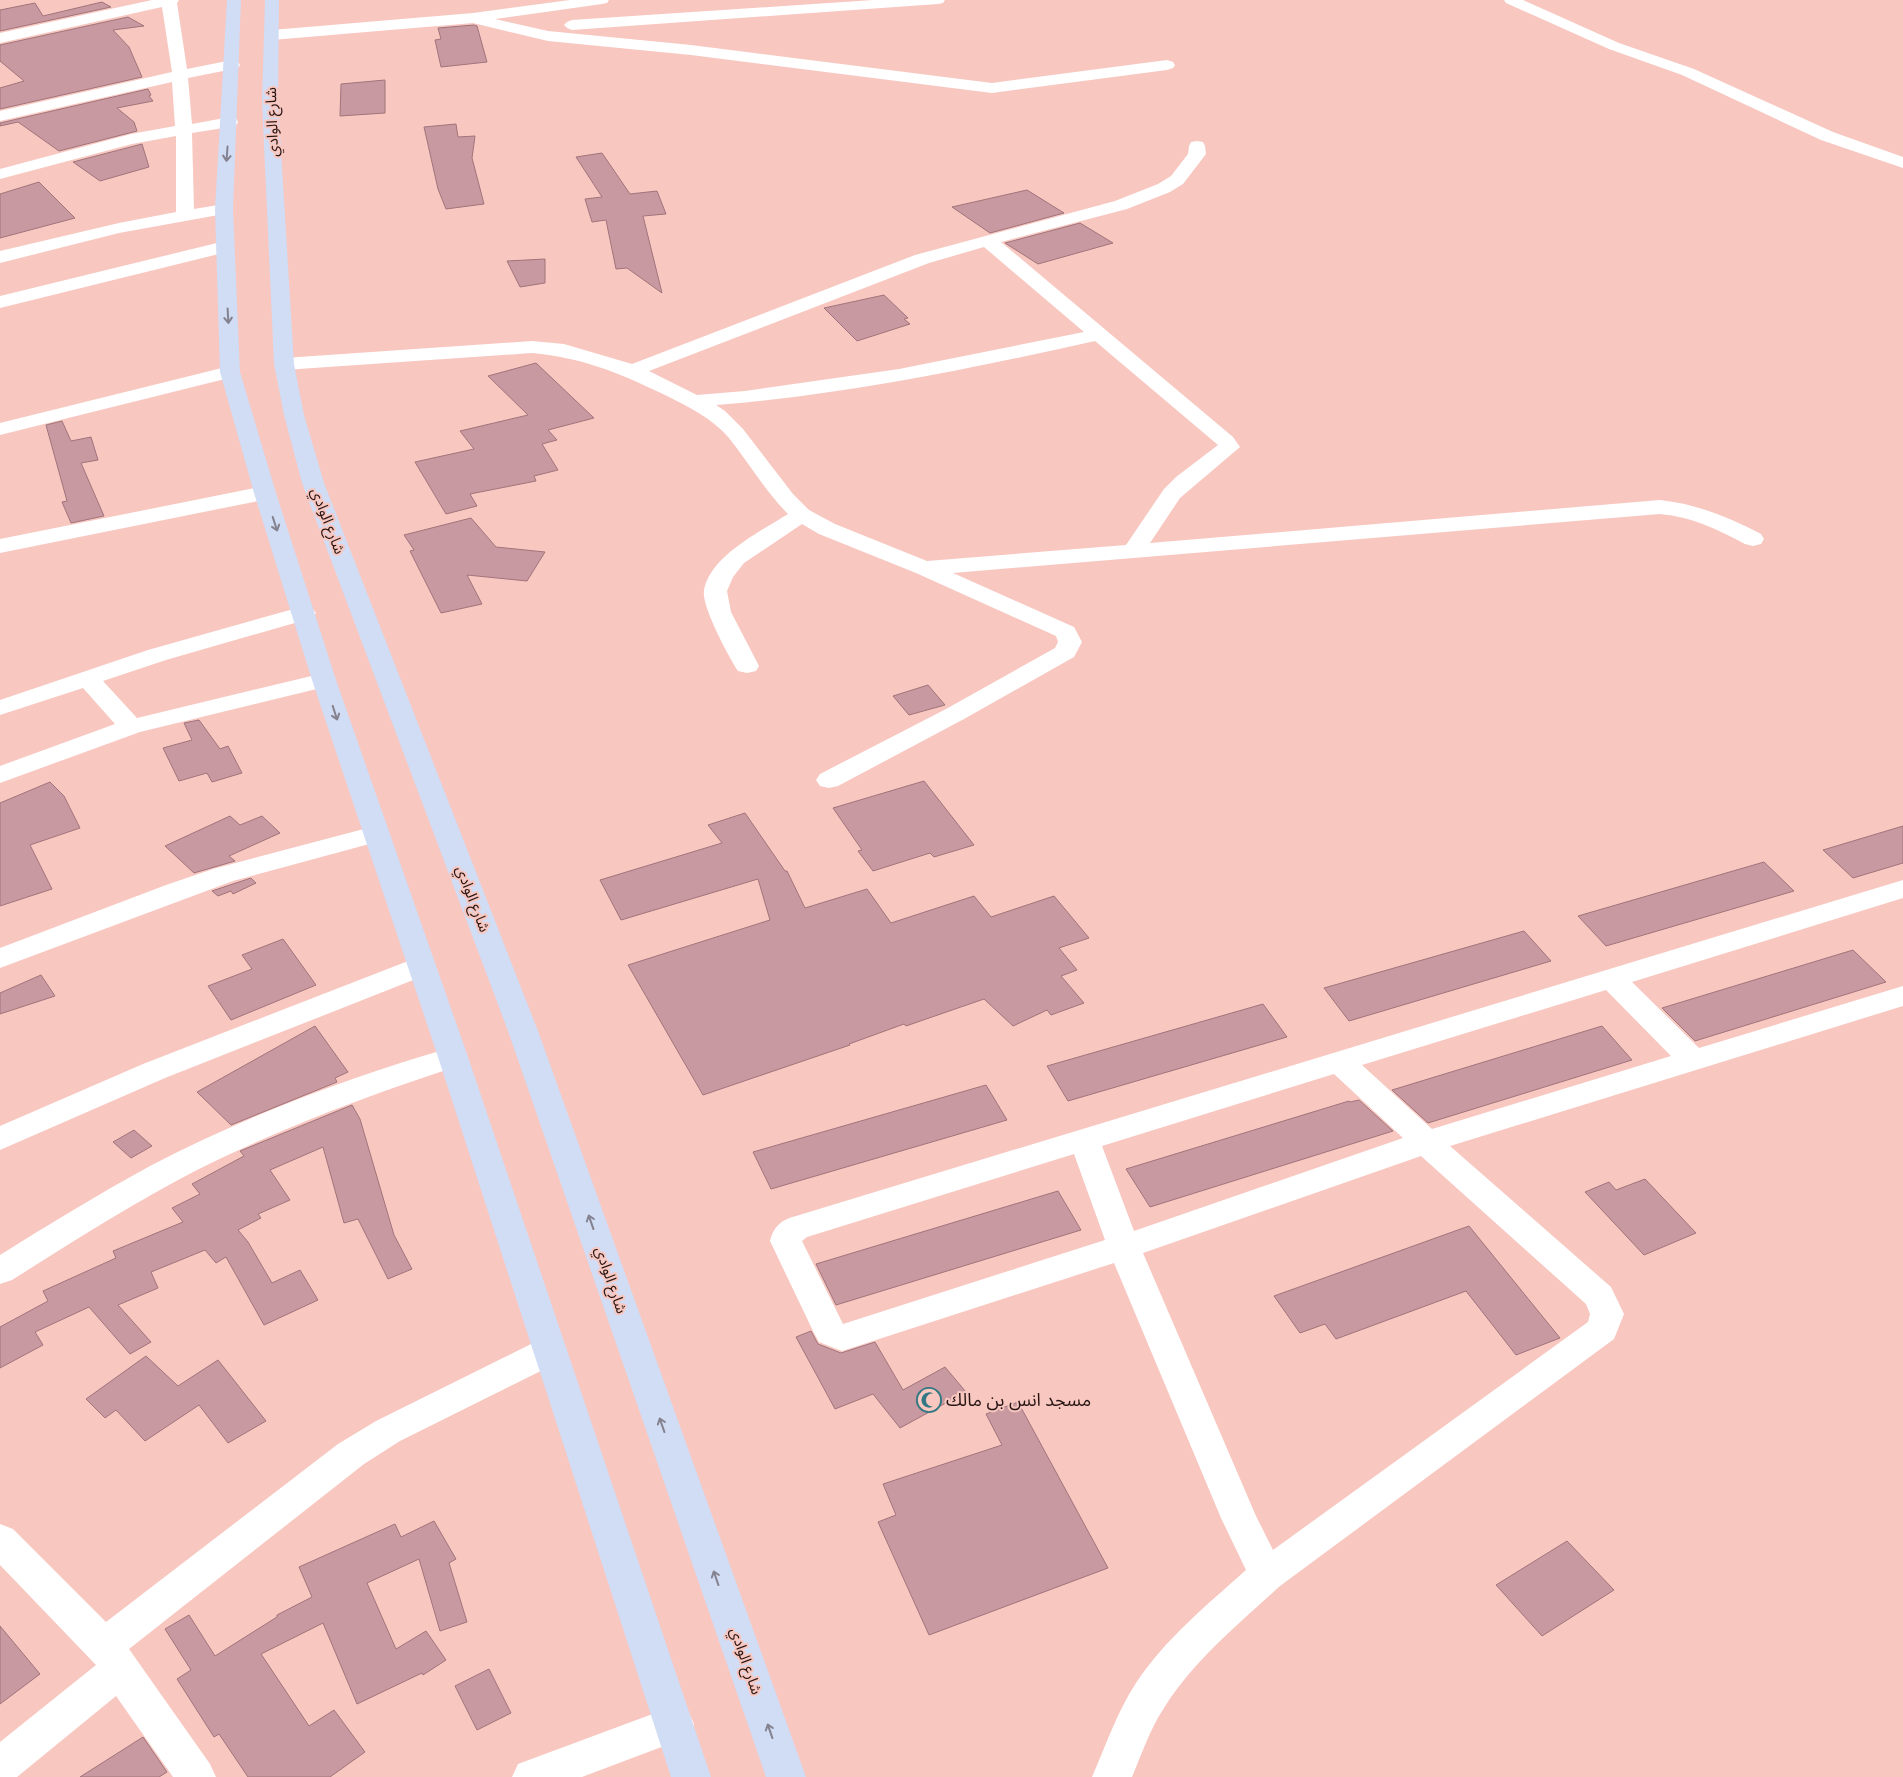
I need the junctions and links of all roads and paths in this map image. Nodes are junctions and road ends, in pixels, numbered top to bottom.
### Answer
1 (170, 0) edge
2 (234, 0) edge
3 (602, 0) edge
4 (938, 0) edge
5 (1511, 0) edge
6 (473, 18) junction
7 (272, 19) edge
8 (513, 29) junction
9 (0, 38) edge
10 (1168, 65) dead end
11 (180, 75) junction
12 (247, 91) junction
13 (0, 116) edge
14 (184, 129) junction
15 (1197, 146) dead end
16 (1903, 163) edge
17 (0, 174) edge
18 (224, 209) junction
19 (185, 215) junction
20 (987, 240) junction
21 (225, 247) junction
22 (0, 257) edge
23 (8, 294) edge
24 (1101, 334) junction
25 (284, 364) junction
26 (632, 371) junction
27 (230, 372) junction
28 (694, 401) junction
29 (0, 429) edge
30 (265, 493) junction
31 (801, 515) junction
32 (1753, 539) dead end
33 (0, 546) edge
34 (1133, 551) junction
35 (924, 568) junction
36 (304, 613) junction
37 (747, 666) dead end
38 (87, 678) junction
39 (324, 680) junction
40 (0, 708) edge
41 (131, 727) junction
42 (0, 775) edge
43 (829, 780) dead end
44 (375, 834) junction
45 (1900, 894) edge
46 (0, 959) edge
47 (421, 966) junction
48 (1612, 979) junction
49 (1903, 996) edge
50 (452, 1057) junction
51 (1692, 1059) junction
52 (1340, 1062) junction
53 (0, 1140) edge
54 (1084, 1140) junction
55 (1426, 1142) junction
56 (1124, 1247) junction
57 (0, 1271) edge
58 (549, 1351) junction
59 (0, 1540) edge
60 (1267, 1575) junction
61 (112, 1658) junction
62 (674, 1724) junction
63 (0, 1766) edge
64 (196, 1777) edge
65 (532, 1777) edge
66 (692, 1777) edge
67 (786, 1777) edge
68 (1112, 1777) edge

1 - 9 street
1 - 11 street
2 - 12 main road, شارع الوادي
3 - 6 street
4 - 8 street
5 - 16 street
6 - 7 street
6 - 8 street
7 - 12 main road, شارع الوادي
8 - 10 street
11 - 12 street
11 - 13 street
11 - 14 street
12 - 14 street
12 -> 18 main road, شارع الوادي
12 - 25 main road, شارع الوادي
14 - 17 street
14 - 19 street
15 - 20 street
18 - 19 street
18 - 21 main road, شارع الوادي
19 - 22 street
20 - 24 street
20 - 26 street
21 - 23 street
21 -> 27 main road, شارع الوادي
24 - 28 street
24 - 34 street
25 - 26 street
67 -> 25 main road, شارع الوادي
26 - 28 street
27 - 29 street
27 - 30 main road, شارع الوادي
28 - 31 street
30 - 33 street
30 -> 36 main road, شارع الوادي
31 - 35 street
31 - 37 street
32 - 34 street
34 - 35 street
35 - 43 street
36 - 38 street
36 - 39 main road, شارع الوادي
38 - 40 street
38 - 41 street
39 - 41 street
39 -> 44 main road, شارع الوادي
41 - 42 street
44 - 46 street
44 - 47 main road, شارع الوادي
45 - 48 street
47 - 50 main road, شارع الوادي
47 - 53 street
48 - 51 street
48 - 52 street
49 - 51 street
50 - 57 street
50 - 58 main road, شارع الوادي
51 - 55 street
52 - 54 street
52 - 55 street
54 - 56 street
54 - 56 street
55 - 56 street
55 - 60 street
56 - 60 street
58 - 61 street
58 - 62 main road, شارع الوادي
59 - 61 street
60 - 68 street
61 - 63 street
61 - 64 street
62 - 65 street
62 - 66 main road, شارع الوادي

